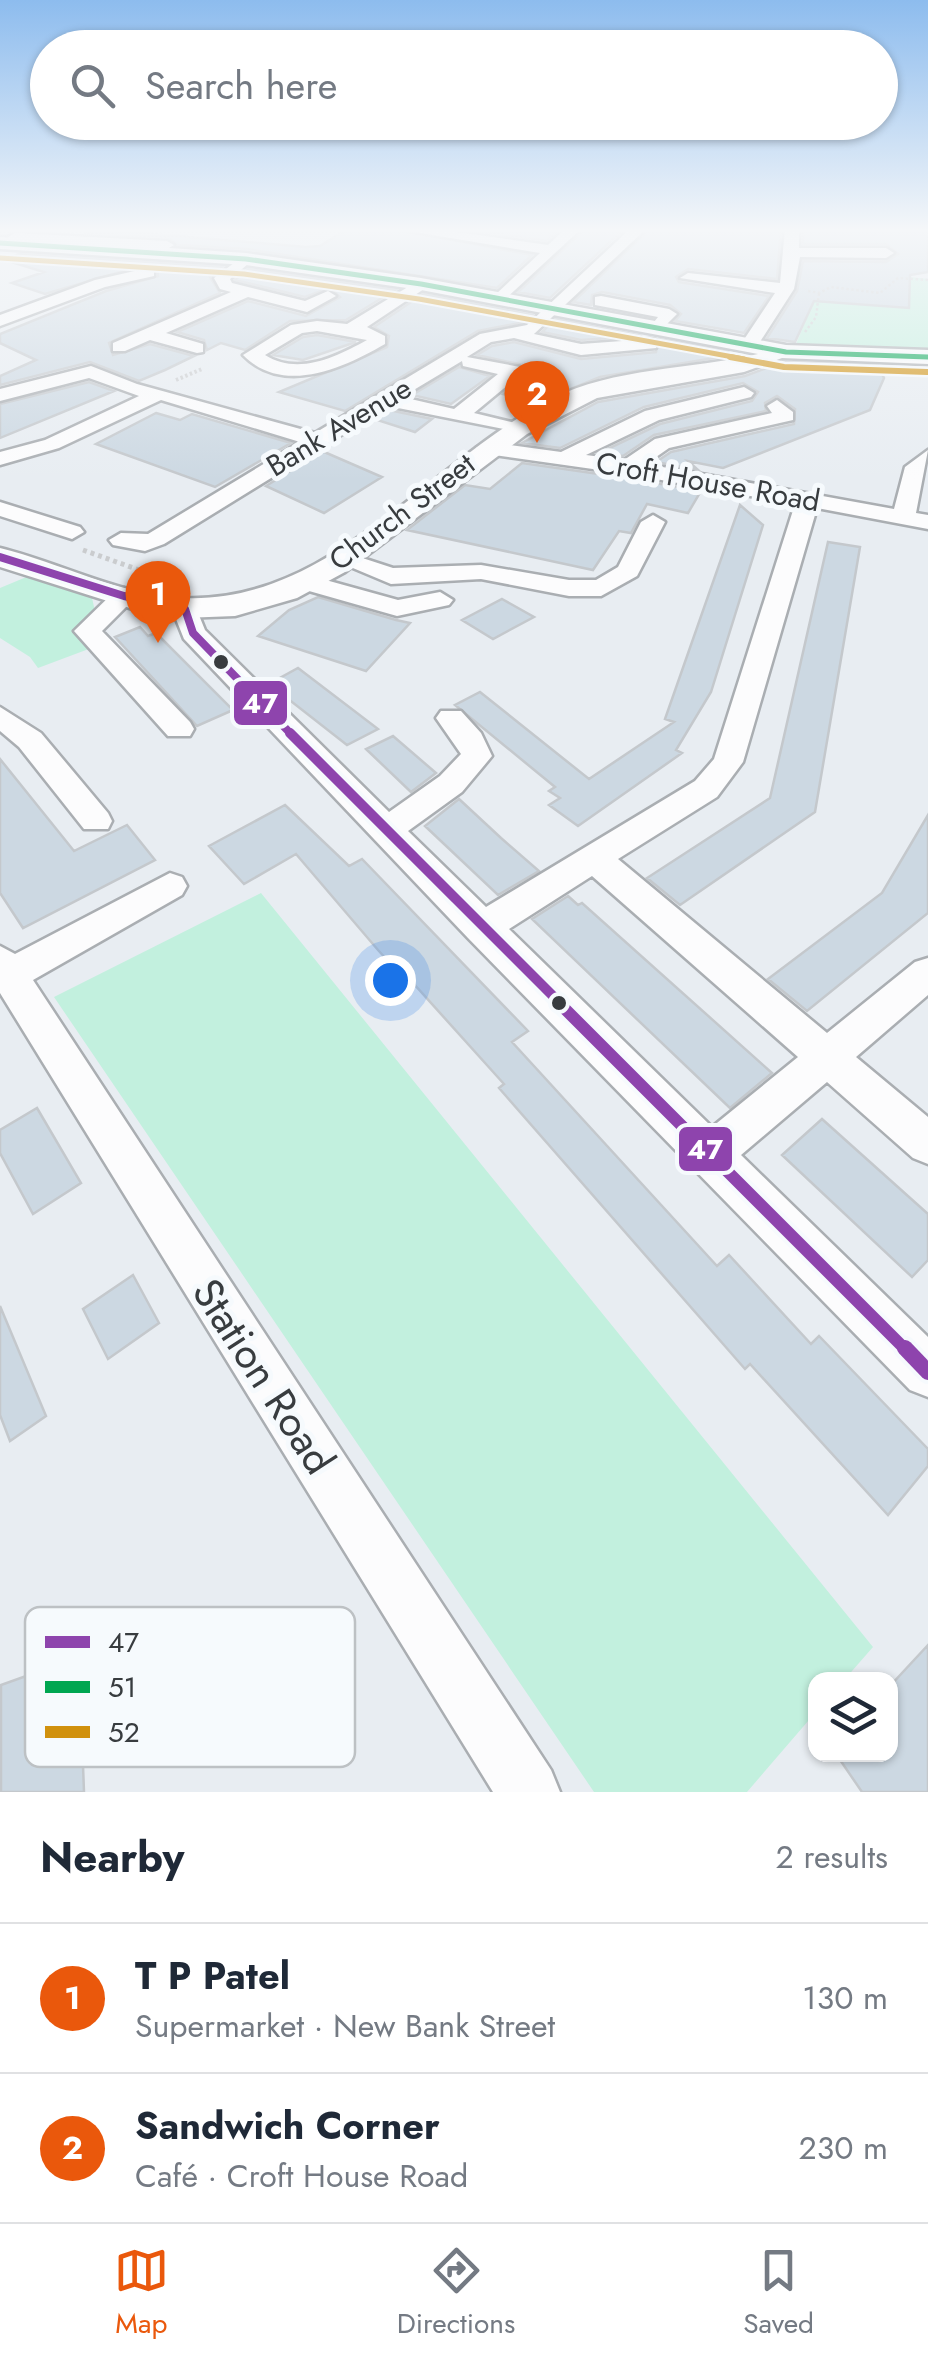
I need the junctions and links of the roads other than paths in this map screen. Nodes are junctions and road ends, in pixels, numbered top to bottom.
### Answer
1 (198, 313) edge
2 (377, 313) edge
3 (552, 313) edge
4 (616, 313) edge
5 (771, 313) edge
6 (353, 328) junction
7 (515, 332) junction
8 (150, 334) junction
9 (654, 335) junction
10 (750, 344) junction
11 (794, 346) junction
12 (119, 347) dead end
13 (198, 348) dead end
14 (928, 357) edge
15 (470, 362) dead end
16 (744, 392) dead end
17 (160, 393) junction
18 (0, 395) edge
19 (479, 398) junction
20 (387, 400) junction
21 (778, 406) dead end
22 (458, 416) junction
23 (522, 418) junction
24 (315, 440) junction
25 (487, 448) junction
26 (928, 456) edge
27 (567, 457) junction
28 (0, 459) edge
29 (628, 467) junction
30 (808, 500) junction
31 (0, 509) edge
32 (903, 517) junction
33 (652, 522) dead end
34 (928, 522) edge
35 (72, 532) dead end
36 (121, 540) dead end
37 (0, 557) edge
38 (341, 558) junction
39 (304, 582) junction
40 (124, 596) junction
41 (440, 600) dead end
42 (185, 609) junction
43 (451, 718) dead end
44 (179, 728) dead end
45 (6, 729) edge
46 (96, 821) dead end
47 (385, 831) junction
48 (594, 858) junction
49 (170, 886) dead end
50 (481, 928) junction
51 (5, 968) edge
52 (928, 973) edge
53 (827, 1058) junction
54 (928, 1144) edge
55 (710, 1155) junction
56 (928, 1372) edge
57 (529, 1792) edge

1 - 8 street
2 - 6 street
3 - 7 street, Bank Avenue
4 - 9 main road
5 - 10 street
6 - 6 street
7 - 9 street
7 - 20 street, Bank Avenue
8 - 12 street
8 - 13 street
9 - 10 main road
10 - 11 main road
11 - 14 main road
11 - 23 main road, Church Street
15 - 19 street
16 - 27 street
17 - 18 street
17 - 24 street
17 - 28 street
19 - 22 street
19 - 23 street
20 - 22 street
20 - 24 street, Bank Avenue
21 - 29 street
22 - 23 street
23 - 25 main road, Church Street
24 - 36 street, Bank Avenue
25 - 27 street, Croft House Road
25 - 38 main road, Church Street
26 - 32 street
27 - 29 street, Croft House Road
29 - 30 street, Croft House Road
30 - 32 street, Croft House Road
30 - 48 street
31 - 35 street
32 - 34 street, Croft House Road
33 - 38 street
37 - 40 main road, Church Street
38 - 39 main road, Church Street
39 - 41 street
39 - 42 main road, Church Street
40 - 42 main road, Church Street
40 - 44 street
42 - 47 street
43 - 47 street
45 - 46 street
47 - 50 street
48 - 50 street
48 - 53 street
49 - 51 street
50 - 55 street
51 - 57 street, Station Road
52 - 53 street
53 - 54 street
53 - 55 street
55 - 56 street

